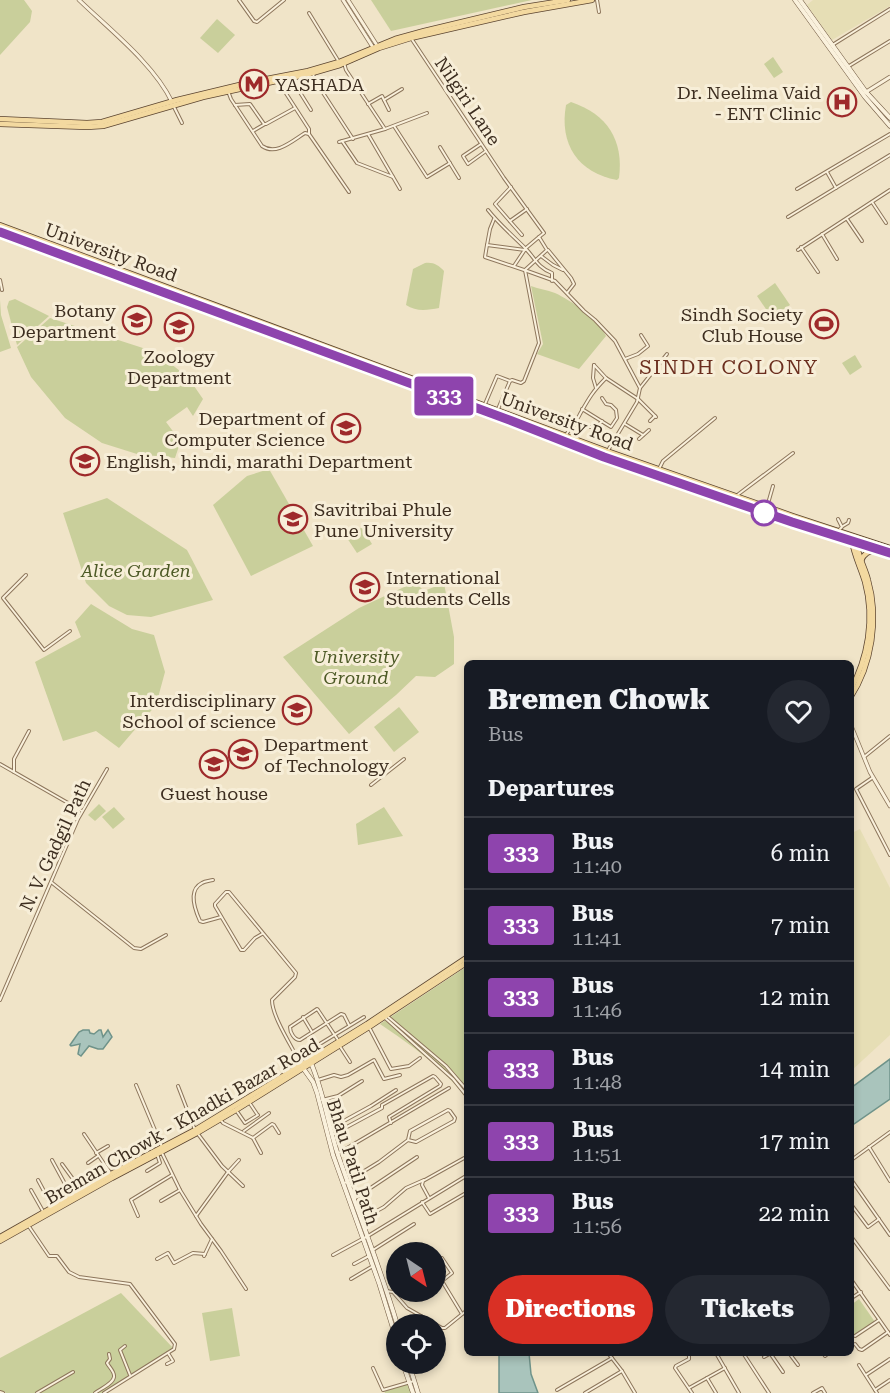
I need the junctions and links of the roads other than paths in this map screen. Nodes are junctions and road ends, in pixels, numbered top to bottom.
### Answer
1 (78, 0) edge
2 (239, 0) edge
3 (284, 0) edge
4 (343, 0) edge
5 (348, 0) edge
6 (568, 0) edge
7 (591, 0) edge
8 (597, 0) edge
9 (795, 0) edge
10 (800, 0) edge
11 (890, 9) edge
12 (517, 11) junction
13 (599, 12) dead end
14 (309, 13) dead end
15 (817, 28) junction
16 (411, 38) junction
17 (890, 41) edge
18 (830, 46) junction
19 (376, 48) junction
20 (341, 63) junction
21 (848, 67) junction
22 (313, 71) junction
23 (890, 77) edge
24 (291, 78) junction
25 (278, 81) junction
26 (402, 89) dead end
27 (229, 91) junction
28 (865, 93) junction
29 (384, 100) junction
30 (172, 103) junction
31 (368, 104) junction
32 (235, 105) junction
33 (295, 108) junction
34 (311, 110) dead end
35 (388, 110) dead end
36 (427, 113) dead end
37 (890, 118) edge
38 (0, 119) edge
39 (182, 123) dead end
40 (0, 124) edge
41 (265, 124) junction
42 (394, 126) junction
43 (890, 126) edge
44 (385, 129) junction
45 (253, 131) junction
46 (309, 134) junction
47 (368, 134) junction
48 (890, 134) edge
49 (353, 139) junction
50 (481, 144) junction
51 (440, 147) dead end
52 (486, 151) junction
53 (890, 155) edge
54 (450, 164) junction
55 (827, 172) junction
56 (393, 177) junction
57 (459, 178) dead end
58 (511, 187) junction
59 (836, 188) junction
60 (400, 189) dead end
61 (797, 189) dead end
62 (890, 190) edge
63 (349, 192) dead end
64 (872, 202) junction
65 (527, 209) junction
66 (488, 210) dead end
67 (788, 217) dead end
68 (494, 218) junction
69 (847, 218) junction
70 (510, 221) junction
71 (886, 223) dead end
72 (0, 225) edge
73 (0, 232) edge
74 (822, 234) junction
75 (522, 235) dead end
76 (539, 237) junction
77 (862, 241) dead end
78 (487, 246) junction
79 (801, 247) junction
80 (525, 249) junction
81 (547, 250) junction
82 (798, 250) dead end
83 (541, 256) junction
84 (837, 259) dead end
85 (535, 261) junction
86 (514, 266) junction
87 (525, 270) junction
88 (565, 271) junction
89 (818, 272) dead end
90 (0, 279) edge
91 (552, 280) junction
92 (1, 290) edge
93 (567, 293) junction
94 (641, 335) dead end
95 (667, 354) dead end
96 (625, 359) junction
97 (606, 378) junction
98 (510, 381) junction
99 (596, 388) junction
100 (640, 388) junction
101 (602, 398) dead end
102 (638, 399) junction
103 (485, 405) junction
104 (582, 409) junction
105 (498, 410) junction
106 (715, 418) dead end
107 (602, 421) junction
108 (650, 421) dead end
109 (624, 423) junction
110 (572, 425) junction
111 (649, 430) dead end
112 (566, 435) junction
113 (643, 435) junction
114 (639, 439) dead end
115 (607, 451) junction
116 (793, 453) dead end
117 (604, 457) junction
118 (659, 470) junction
119 (773, 486) dead end
120 (736, 496) junction
121 (767, 507) junction
122 (838, 519) dead end
123 (849, 520) dead end
124 (840, 529) junction
125 (841, 538) junction
126 (855, 539) junction
127 (890, 548) edge
128 (880, 550) junction
129 (890, 553) edge
130 (855, 554) junction
131 (861, 561) junction
132 (26, 575) dead end
133 (70, 632) dead end
134 (868, 652) junction
135 (854, 683) edge
136 (854, 692) edge
137 (30, 730) dead end
138 (854, 733) edge
139 (890, 736) edge
140 (864, 757) junction
141 (404, 759) dead end
142 (0, 764) edge
143 (107, 769) dead end
144 (14, 772) junction
145 (872, 778) junction
146 (371, 785) dead end
147 (890, 806) edge
148 (82, 812) junction
149 (890, 855) edge
150 (213, 880) dead end
151 (51, 882) junction
152 (221, 917) junction
153 (166, 934) dead end
154 (262, 934) junction
155 (464, 962) edge
156 (464, 962) edge
157 (0, 1000) edge
158 (385, 1016) junction
159 (303, 1017) junction
160 (364, 1017) dead end
161 (327, 1023) junction
162 (349, 1025) junction
163 (368, 1025) junction
164 (398, 1026) junction
165 (312, 1032) junction
166 (335, 1034) junction
167 (339, 1043) junction
168 (318, 1045) dead end
169 (420, 1058) dead end
170 (310, 1062) junction
171 (350, 1062) dead end
172 (302, 1066) junction
173 (400, 1075) dead end
174 (318, 1080) junction
175 (362, 1081) dead end
176 (136, 1085) dead end
177 (178, 1086) dead end
178 (464, 1087) edge
179 (449, 1088) dead end
180 (396, 1090) dead end
181 (464, 1093) edge
182 (321, 1100) junction
183 (249, 1102) junction
184 (236, 1110) junction
185 (268, 1113) dead end
186 (258, 1115) junction
187 (220, 1119) junction
188 (261, 1119) junction
189 (327, 1122) junction
190 (391, 1123) junction
191 (331, 1128) junction
192 (196, 1131) junction
193 (243, 1132) junction
194 (279, 1133) dead end
195 (84, 1134) dead end
196 (889, 1134) edge
197 (330, 1136) junction
198 (253, 1138) junction
199 (408, 1140) junction
200 (108, 1146) dead end
201 (869, 1147) junction
202 (160, 1150) junction
203 (261, 1153) dead end
204 (97, 1154) junction
205 (335, 1155) junction
206 (417, 1157) dead end
207 (464, 1158) edge
208 (854, 1158) edge
209 (52, 1160) dead end
210 (239, 1160) dead end
211 (88, 1163) dead end
212 (62, 1164) dead end
213 (147, 1171) dead end
214 (228, 1172) junction
215 (111, 1174) junction
216 (172, 1175) junction
217 (464, 1177) edge
218 (38, 1180) dead end
219 (424, 1180) junction
220 (890, 1182) edge
221 (346, 1183) junction
222 (854, 1184) edge
223 (243, 1186) dead end
224 (31, 1190) dead end
225 (180, 1190) junction
226 (464, 1194) edge
227 (77, 1195) junction
228 (354, 1198) junction
229 (429, 1198) junction
230 (161, 1201) dead end
231 (422, 1202) junction
232 (53, 1208) junction
233 (854, 1208) edge
234 (44, 1213) junction
235 (138, 1216) dead end
236 (196, 1216) junction
237 (362, 1219) junction
238 (879, 1219) junction
239 (28, 1224) junction
240 (414, 1224) dead end
241 (890, 1235) edge
242 (365, 1237) junction
243 (0, 1239) edge
244 (212, 1239) junction
245 (854, 1240) edge
246 (373, 1250) junction
247 (333, 1255) dead end
248 (369, 1256) junction
249 (158, 1259) dead end
250 (354, 1264) dead end
251 (446, 1264) edge
252 (373, 1266) junction
253 (446, 1278) edge
254 (351, 1279) dead end
255 (854, 1283) edge
256 (446, 1288) edge
257 (246, 1289) dead end
258 (890, 1289) edge
259 (384, 1291) junction
260 (861, 1292) junction
261 (854, 1296) edge
262 (390, 1314) edge
263 (393, 1314) edge
264 (462, 1314) joint
265 (879, 1320) junction
266 (889, 1334) edge
267 (855, 1336) dead end
268 (855, 1344) dead end
269 (124, 1346) dead end
270 (168, 1353) junction
271 (109, 1354) dead end
272 (689, 1356) edge
273 (718, 1356) edge
274 (745, 1356) edge
275 (773, 1356) edge
276 (791, 1356) edge
277 (612, 1358) joint
278 (890, 1359) edge
279 (167, 1365) dead end
280 (798, 1365) dead end
281 (859, 1365) dead end
282 (373, 1368) dead end
283 (725, 1368) junction
284 (621, 1371) junction
285 (74, 1372) dead end
286 (783, 1372) dead end
287 (408, 1374) edge
288 (410, 1374) edge
289 (866, 1375) junction
290 (130, 1376) junction
291 (707, 1378) junction
292 (890, 1380) edge
293 (411, 1381) junction
294 (688, 1388) junction
295 (558, 1390) dead end
296 (876, 1392) edge
297 (38, 1393) edge
298 (95, 1393) edge
299 (104, 1393) edge
300 (413, 1393) edge
301 (418, 1393) edge
302 (585, 1393) edge
303 (635, 1393) edge
304 (692, 1393) edge
305 (716, 1393) edge
306 (739, 1393) edge
307 (769, 1393) edge
308 (813, 1393) edge
309 (825, 1393) edge

1 - 30 street
2 - 3 street
4 - 19 street
5 - 19 street
6 - 12 main road
7 - 12 main road
8 - 13 street
9 - 15 main road
10 - 15 main road
11 - 18 street
12 - 16 main road
12 - 19 main road
14 - 20 street
15 - 18 main road
16 - 19 main road
16 - 50 street, Nilgiri Lane
17 - 21 street
18 - 21 main road
18 - 28 main road
19 - 20 main road
20 - 22 main road
20 - 31 street
21 - 28 main road
22 - 24 main road
22 - 30 main road
22 - 49 street
23 - 28 street
24 - 25 main road
24 - 34 street
25 - 27 main road
25 - 33 street
26 - 29 street
27 - 30 main road
27 - 32 street
28 - 37 main road
28 - 43 main road
29 - 31 street
29 - 35 street
30 - 38 main road
30 - 39 street
30 - 40 main road
31 - 44 street
32 - 41 street
32 - 45 street
33 - 41 street
33 - 46 street
36 - 42 street
41 - 45 street
42 - 44 street
42 - 54 street
44 - 47 street
45 - 46 street
46 - 63 street
47 - 49 street
47 - 56 street
48 - 55 street
49 - 56 street
50 - 52 street, Nilgiri Lane
50 - 52 street
51 - 54 street
52 - 58 street, Nilgiri Lane
53 - 59 street
54 - 57 street
55 - 59 street
55 - 61 street
56 - 60 street
58 - 65 street, Nilgiri Lane
58 - 70 street
59 - 67 street
62 - 64 street
64 - 69 street
64 - 71 street
65 - 70 street
65 - 76 street, Nilgiri Lane
66 - 68 street
68 - 78 street
68 - 80 street
69 - 74 street
69 - 77 street
70 - 75 street
72 - 103 main road, University Road
73 - 117 main road, University Road
74 - 79 street
74 - 84 street
76 - 80 street
76 - 81 street
78 - 80 street
78 - 86 street
79 - 82 street
79 - 89 street
80 - 85 street
80 - 86 street
81 - 83 street
81 - 88 street
83 - 85 street
83 - 88 street
85 - 87 street
85 - 91 street
86 - 87 street
87 - 91 street
87 - 98 street
88 - 93 street
90 - 92 street
91 - 93 street
93 - 96 street
94 - 96 street
95 - 100 street
96 - 100 street
97 - 99 street
97 - 99 street
97 - 102 street
98 - 103 street
98 - 105 street
99 - 104 street
100 - 102 street
101 - 107 street
102 - 108 street
102 - 109 street
103 - 105 main road, University Road
104 - 107 street
104 - 110 street
105 - 112 main road, University Road
106 - 118 street
107 - 110 street
109 - 113 street
109 - 115 street
110 - 112 street
111 - 113 street
112 - 115 main road, University Road
113 - 114 street
115 - 117 street
115 - 118 main road, University Road
116 - 120 street
117 - 125 main road, University Road
118 - 120 main road, University Road
119 - 121 street
120 - 121 main road, University Road
121 - 124 main road, University Road
122 - 124 street
123 - 124 street
124 - 126 main road, University Road
125 - 126 main road, University Road
125 - 130 main road
126 - 127 main road, University Road
126 - 128 main road, University Road
126 - 130 main road
126 - 131 main road
128 - 129 main road, University Road
128 - 131 main road
130 - 134 main road
131 - 134 main road
132 - 133 street
134 - 135 main road
134 - 136 main road
137 - 144 street
138 - 140 street
139 - 140 street
140 - 145 street
141 - 146 street
142 - 144 street
143 - 148 street, N. V. Gadgil Path
144 - 148 street
145 - 147 street
145 - 149 street
148 - 151 street, N. V. Gadgil Path
150 - 152 street
151 - 153 street
151 - 157 street, N. V. Gadgil Path
152 - 154 street
152 - 154 street
154 - 172 street
155 - 158 main road, Breman Chowk - Khadki Bazar Road
156 - 163 main road, Breman Chowk - Khadki Bazar Road
158 - 163 main road, Breman Chowk - Khadki Bazar Road
158 - 164 street
159 - 161 street
159 - 165 street
159 - 165 street
160 - 162 street
161 - 162 street
161 - 165 street
161 - 166 street
162 - 166 street
163 - 167 main road, Breman Chowk - Khadki Bazar Road
163 - 169 street
164 - 178 street
164 - 181 street
166 - 167 street
166 - 168 street
167 - 170 main road, Breman Chowk - Khadki Bazar Road
167 - 171 street
170 - 172 main road, Breman Chowk - Khadki Bazar Road
170 - 174 main road, Bhau Patil Path
172 - 182 main road, Bhau Patil Path
172 - 183 main road, Breman Chowk - Khadki Bazar Road
172 - 192 main road, Breman Chowk - Khadki Bazar Road
173 - 174 street
174 - 182 main road, Bhau Patil Path
175 - 182 street
176 - 202 street
177 - 192 street
179 - 190 street
180 - 191 street
182 - 189 main road, Bhau Patil Path
183 - 184 main road, Breman Chowk - Khadki Bazar Road
183 - 186 street
184 - 186 street
184 - 187 main road, Breman Chowk - Khadki Bazar Road
185 - 188 street
186 - 188 street
187 - 192 main road, Breman Chowk - Khadki Bazar Road
187 - 193 street
188 - 193 street
189 - 191 main road, Bhau Patil Path
189 - 197 main road, Bhau Patil Path
190 - 197 street
190 - 205 street
191 - 197 main road, Bhau Patil Path
192 - 202 main road, Breman Chowk - Khadki Bazar Road
192 - 214 street
193 - 198 street
194 - 198 street
195 - 204 street
196 - 201 street
197 - 205 main road, Bhau Patil Path
198 - 203 street
199 - 199 street
199 - 221 street
200 - 204 street
201 - 208 street
201 - 220 street
202 - 213 street
202 - 215 main road, Breman Chowk - Khadki Bazar Road
202 - 216 street
202 - 227 main road, Breman Chowk - Khadki Bazar Road
204 - 211 street
204 - 215 street
205 - 221 main road, Bhau Patil Path
206 - 228 street
207 - 219 street
209 - 227 street
210 - 214 street
212 - 227 street
214 - 223 street
214 - 236 street
215 - 227 main road, Breman Chowk - Khadki Bazar Road
216 - 225 street
216 - 235 street
217 - 229 street
218 - 232 street
219 - 229 street
219 - 237 street
221 - 228 main road, Bhau Patil Path
221 - 242 main road, Bhau Patil Path
222 - 238 street
224 - 234 street
225 - 230 street
225 - 236 street
226 - 231 street
227 - 232 main road, Breman Chowk - Khadki Bazar Road
227 - 239 main road, Breman Chowk - Khadki Bazar Road
228 - 237 main road, Bhau Patil Path
229 - 231 street
231 - 242 street
232 - 234 main road, Breman Chowk - Khadki Bazar Road
233 - 238 street
234 - 239 main road, Breman Chowk - Khadki Bazar Road
236 - 244 street
237 - 242 main road, Bhau Patil Path
238 - 241 street
239 - 243 main road, Breman Chowk - Khadki Bazar Road
239 - 270 street
240 - 246 street
242 - 246 main road, Bhau Patil Path
242 - 247 street
242 - 248 main road, Bhau Patil Path
244 - 249 street
244 - 257 street
245 - 258 street
246 - 259 main road, Bhau Patil Path
248 - 250 street
248 - 252 main road, Bhau Patil Path
251 - 253 street
252 - 254 street
252 - 259 main road, Bhau Patil Path
255 - 260 street
256 - 264 street
259 - 262 main road, Bhau Patil Path
259 - 263 main road, Bhau Patil Path
259 - 264 street
260 - 261 street
260 - 265 street
265 - 266 street
265 - 267 street
266 - 268 street
269 - 290 street
270 - 279 street
270 - 290 street
271 - 298 street
272 - 294 street
273 - 283 street
274 - 307 street
275 - 286 street
276 - 280 street
277 - 284 street
277 - 295 street
278 - 289 street
281 - 289 street
282 - 293 street
283 - 291 street
283 - 306 street
284 - 302 street
284 - 303 street
285 - 297 street
287 - 293 main road
288 - 293 main road
289 - 296 street
290 - 299 street
291 - 294 street
291 - 305 street
292 - 296 street
293 - 300 main road
293 - 301 main road
294 - 304 street
308 - 309 street

